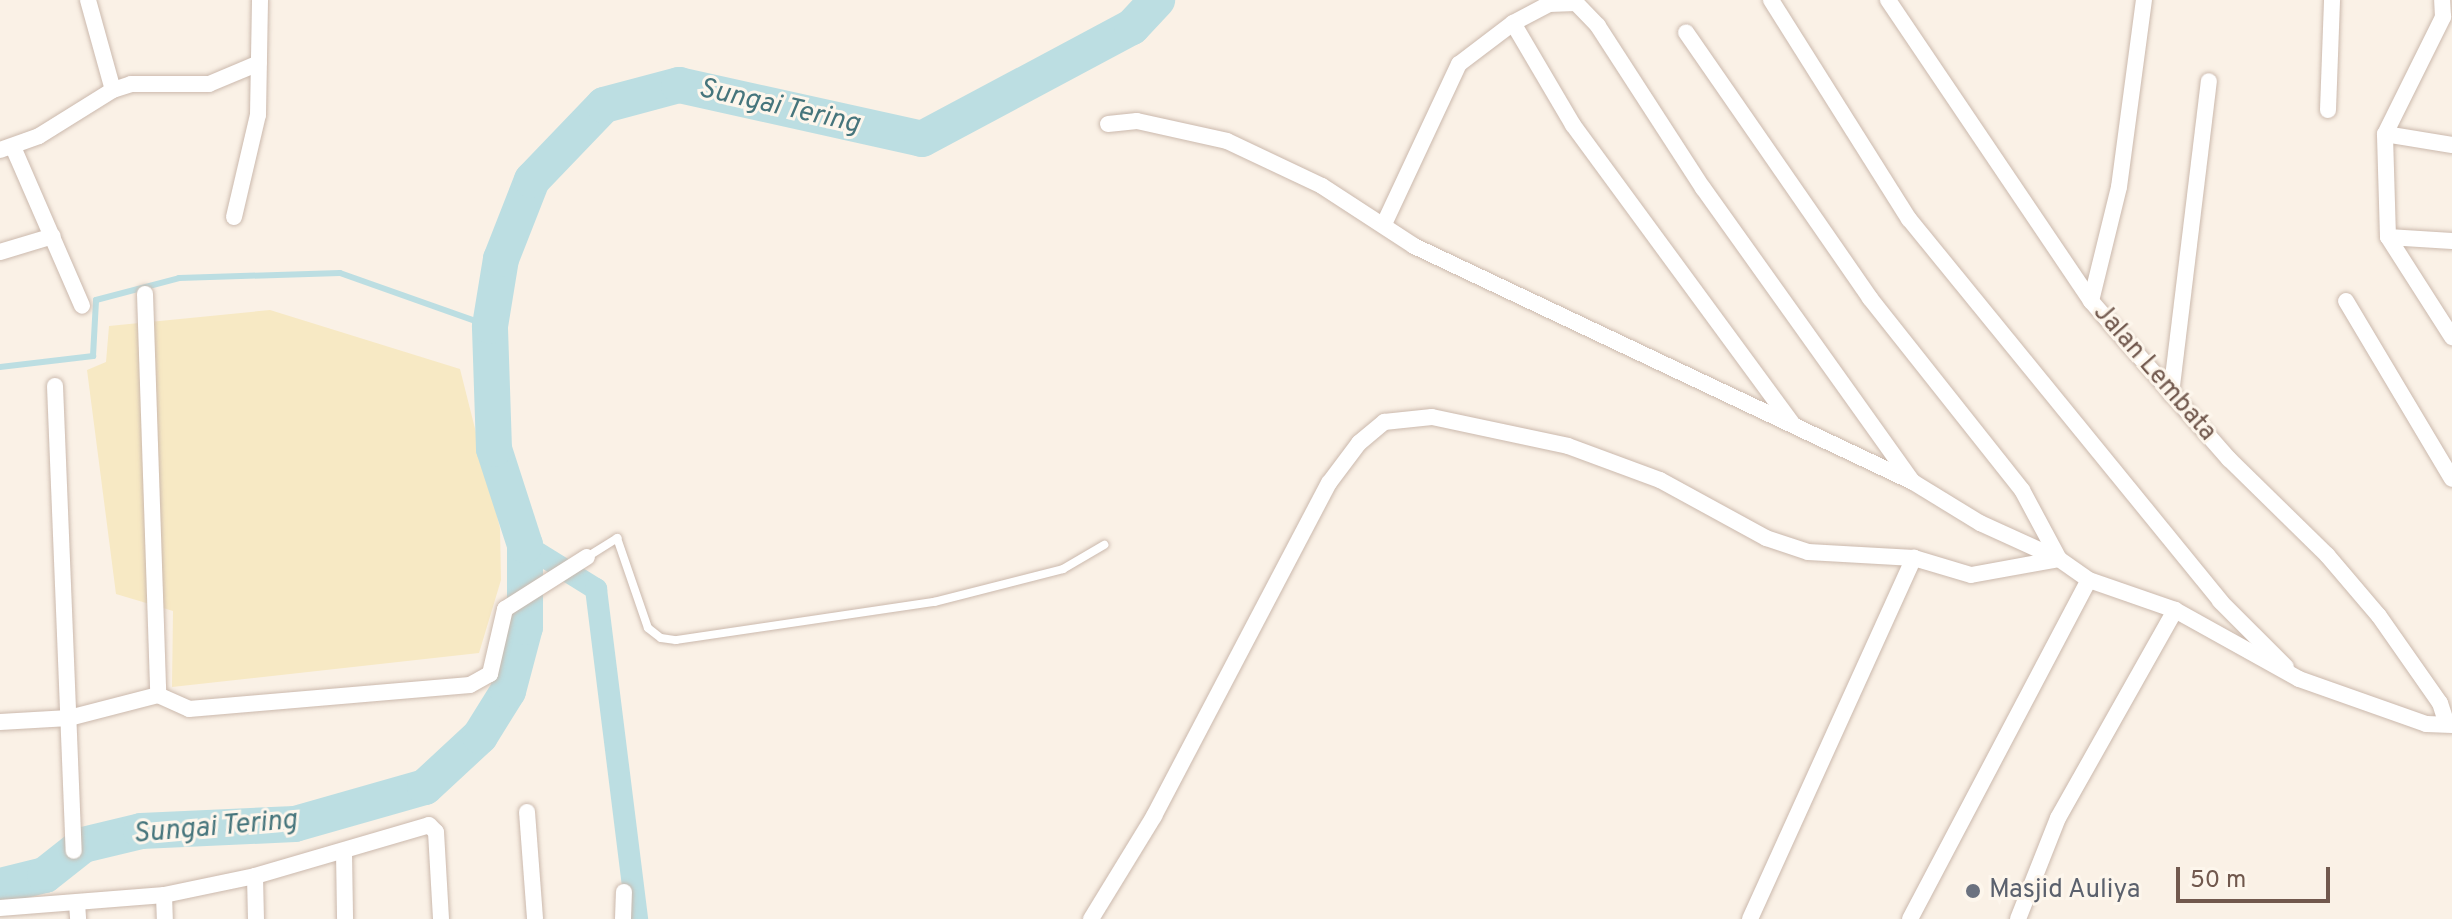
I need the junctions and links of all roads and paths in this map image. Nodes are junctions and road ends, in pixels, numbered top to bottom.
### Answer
1 (88, 0) edge
2 (260, 0) edge
3 (1771, 0) edge
4 (1888, 0) edge
5 (2144, 0) edge
6 (2332, 0) edge
7 (2442, 0) edge
8 (2448, 18) edge
9 (1513, 23) junction
10 (1686, 32) dead end
11 (259, 63) junction
12 (2209, 81) dead end
13 (113, 90) junction
14 (2328, 110) dead end
15 (1108, 124) dead end
16 (2385, 134) junction
17 (2452, 145) edge
18 (6, 149) edge
19 (234, 217) dead end
20 (1384, 224) junction
21 (53, 236) junction
22 (2388, 237) junction
23 (2452, 241) edge
24 (0, 252) edge
25 (145, 294) dead end
26 (2091, 301) junction
27 (2346, 301) dead end
28 (82, 306) dead end
29 (2452, 337) edge
30 (55, 386) dead end
31 (2171, 394) junction
32 (1793, 424) junction
33 (2452, 479) edge
34 (1913, 482) junction
35 (1104, 545) dead end
36 (587, 557) joint
37 (1914, 558) junction
38 (2059, 559) junction
39 (2089, 580) junction
40 (2175, 610) junction
41 (2299, 679) junction
42 (158, 695) junction
43 (69, 718) junction
44 (0, 722) edge
45 (2449, 724) edge
46 (527, 812) dead end
47 (74, 851) dead end
48 (344, 852) junction
49 (255, 876) junction
50 (624, 892) dead end
51 (164, 895) junction
52 (0, 908) edge
53 (78, 911) edge
54 (165, 919) edge
55 (256, 919) edge
56 (345, 919) edge
57 (441, 919) edge
58 (535, 919) edge
59 (623, 919) edge
60 (1091, 919) edge
61 (1750, 919) edge
62 (1910, 919) edge
63 (2018, 919) edge

1 - 13 street
2 - 11 street
3 - 41 street
4 - 26 street, Jalan Lembata
5 - 26 street
6 - 14 street
7 - 8 street
8 - 16 street
9 - 20 street
9 - 32 street
9 - 34 street
10 - 38 street
11 - 13 street
11 - 19 street
12 - 31 street
13 - 18 street
15 - 20 street
16 - 17 street
16 - 22 street
18 - 21 street
20 - 32 street
21 - 24 street
21 - 28 street
22 - 23 street
22 - 29 street
25 - 42 street
26 - 31 street, Jalan Lembata
27 - 33 street
30 - 43 street
31 - 45 street, Jalan Lembata
32 - 34 street
34 - 38 street
35 - 36 lane
36 - 42 street
37 - 38 street
37 - 60 street
37 - 61 street
38 - 39 street
39 - 40 street
39 - 62 street
40 - 41 street
40 - 63 street
41 - 45 street
42 - 43 street
43 - 44 street
43 - 47 street
46 - 58 street
48 - 49 street
48 - 56 street
48 - 57 street
49 - 51 street
49 - 55 street
50 - 59 street
51 - 53 street
51 - 54 street
52 - 53 street

